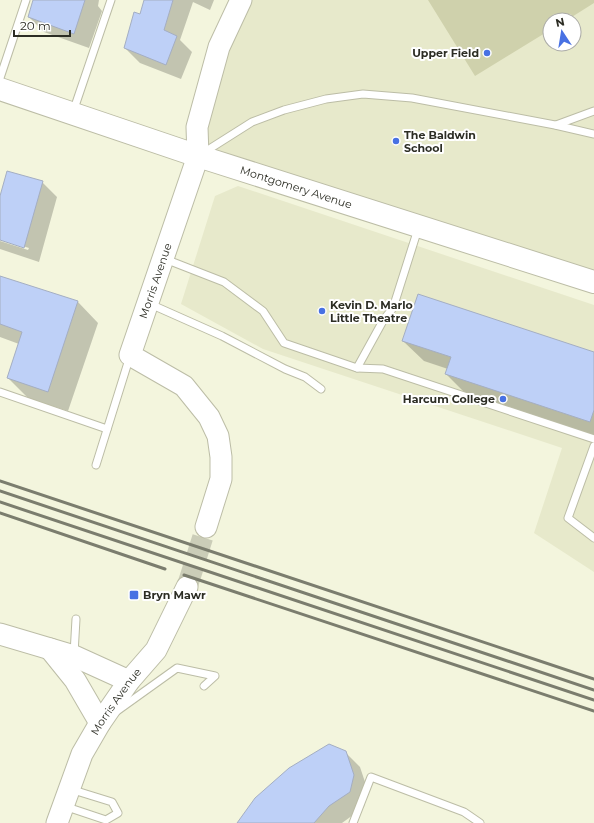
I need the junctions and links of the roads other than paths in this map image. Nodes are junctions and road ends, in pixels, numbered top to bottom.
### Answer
1 (26, 0) edge
2 (110, 0) edge
3 (241, 0) edge
4 (0, 78) edge
5 (0, 89) edge
6 (594, 111) edge
7 (72, 114) junction
8 (555, 125) junction
9 (594, 134) edge
10 (198, 156) junction
11 (419, 226) junction
12 (163, 258) junction
13 (594, 282) edge
14 (148, 303) junction
15 (130, 355) junction
16 (357, 368) junction
17 (320, 389) dead end
18 (0, 392) edge
19 (107, 429) junction
20 (594, 439) edge
21 (594, 446) edge
22 (96, 465) dead end
23 (206, 527) tunnel mouth
24 (594, 538) edge
25 (187, 587) tunnel mouth
26 (76, 619) dead end
27 (0, 634) edge
28 (50, 649) junction
29 (74, 656) junction
30 (129, 681) junction
31 (204, 686) dead end
32 (100, 724) junction
33 (64, 806) edge
34 (353, 823) edge
35 (480, 823) edge

1 - 4 lane
2 - 7 lane
3 - 10 street, Morris Avenue
5 - 7 main road, Montgomery Avenue
6 - 8 lane
7 - 10 main road, Montgomery Avenue
8 - 9 lane
8 - 10 lane
10 - 11 main road, Montgomery Avenue
10 - 12 street, Morris Avenue
11 - 13 main road, Montgomery Avenue
11 - 16 lane
12 - 14 street, Morris Avenue
12 - 16 lane
14 - 15 street, Morris Avenue
14 - 17 lane
15 - 19 lane
15 - 23 street
16 - 20 lane
18 - 19 lane
19 - 22 lane
21 - 24 lane
25 - 30 street, Morris Avenue
26 - 29 lane
27 - 28 street
28 - 29 street
28 - 32 street
29 - 30 street
30 - 32 street, Morris Avenue
31 - 32 lane
32 - 33 street, Morris Avenue
33 - 33 lane
34 - 35 lane

